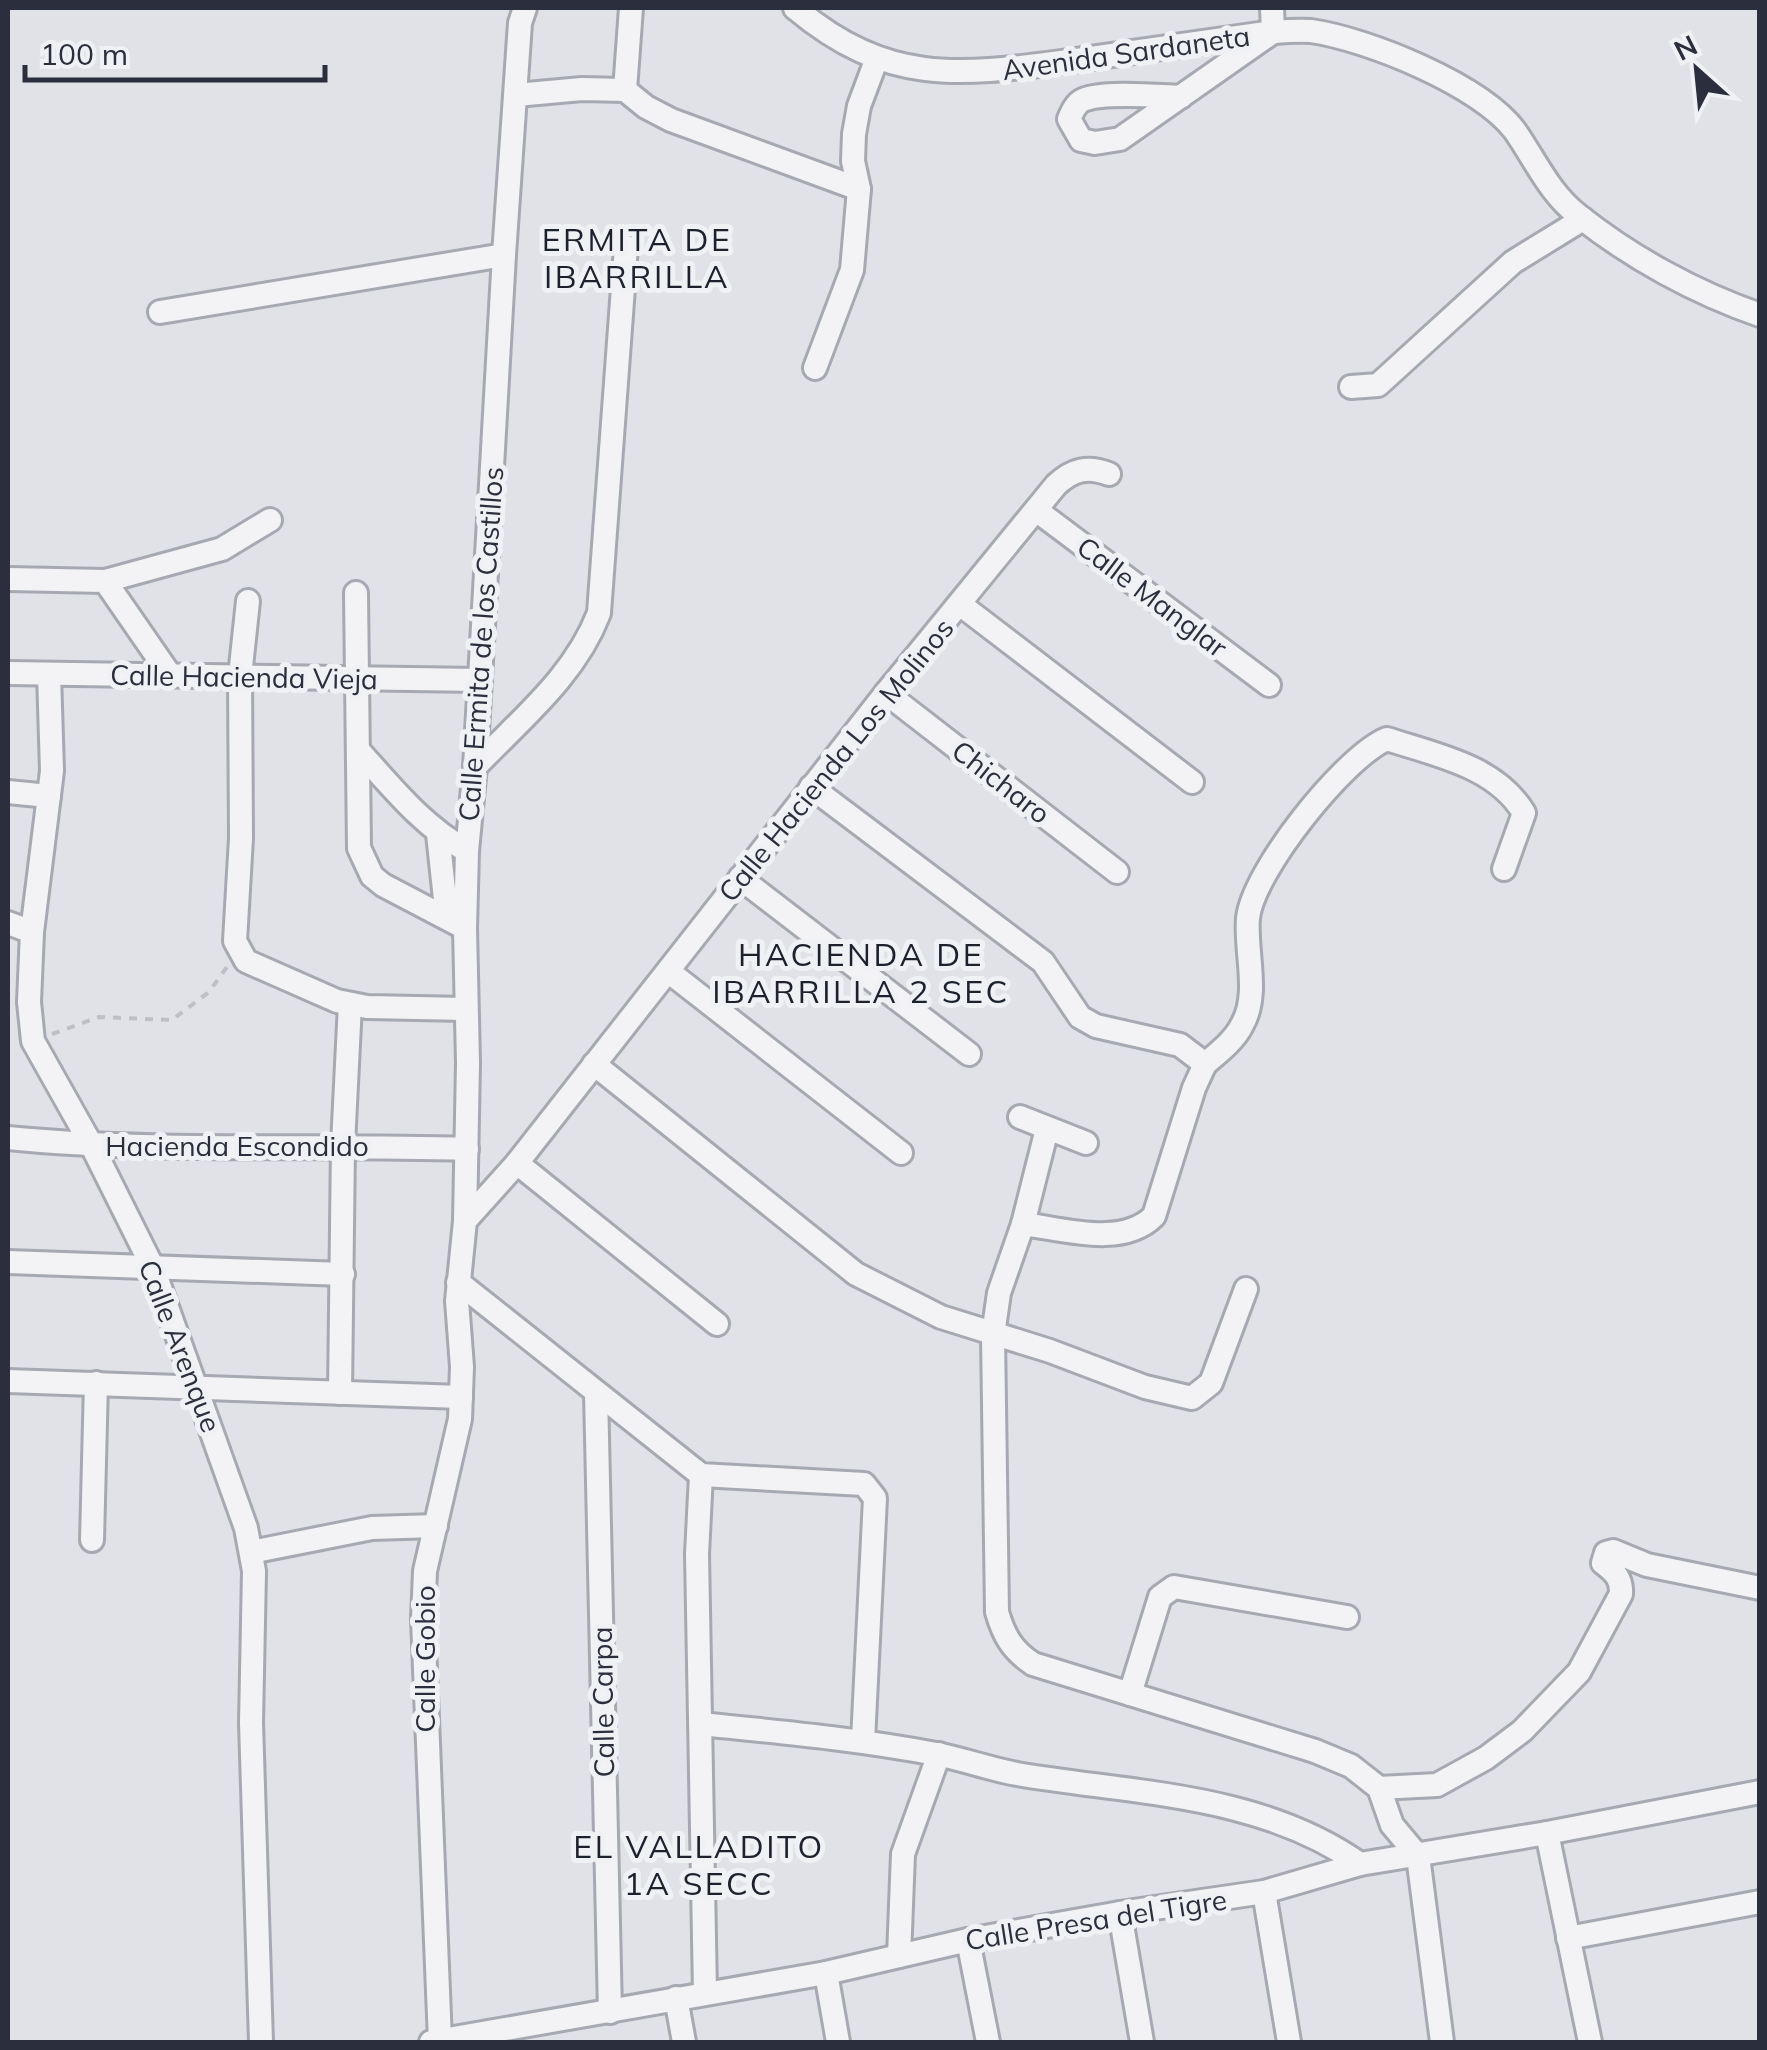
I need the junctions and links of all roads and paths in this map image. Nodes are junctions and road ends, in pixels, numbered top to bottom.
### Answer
1 (525, 8) edge
2 (631, 8) edge
3 (795, 8) edge
4 (1272, 8) edge
5 (1273, 32) junction
6 (877, 58) junction
7 (625, 90) junction
8 (516, 96) junction
9 (1181, 96) dead end
10 (859, 189) junction
11 (1583, 219) junction
12 (626, 247) dead end
13 (504, 255) junction
14 (160, 312) dead end
15 (1760, 314) edge
16 (815, 368) dead end
17 (1351, 387) dead end
18 (1109, 474) dead end
19 (1036, 510) junction
20 (270, 520) dead end
21 (8, 579) edge
22 (105, 580) junction
23 (356, 593) dead end
24 (248, 601) dead end
25 (961, 604) junction
26 (8, 672) edge
27 (50, 674) junction
28 (170, 675) junction
29 (240, 676) junction
30 (357, 679) junction
31 (480, 680) junction
32 (1269, 685) dead end
33 (886, 693) junction
34 (360, 752) junction
35 (475, 767) junction
36 (1192, 782) dead end
37 (811, 787) junction
38 (8, 792) edge
39 (49, 796) junction
40 (438, 834) junction
41 (467, 851) junction
42 (1504, 868) dead end
43 (1117, 872) dead end
44 (740, 878) junction
45 (8, 923) edge
46 (456, 923) junction
47 (32, 932) junction
48 (239, 952) junction
49 (668, 971) junction
50 (350, 1004) junction
51 (466, 1009) junction
52 (23, 1026) edge
53 (969, 1054) dead end
54 (594, 1064) junction
55 (1205, 1064) junction
56 (1020, 1118) dead end
57 (1047, 1129) junction
58 (8, 1138) edge
59 (1086, 1142) dead end
60 (343, 1145) junction
61 (92, 1146) junction
62 (467, 1149) junction
63 (901, 1153) dead end
64 (517, 1163) junction
65 (465, 1222) junction
66 (1023, 1224) junction
67 (8, 1262) edge
68 (154, 1268) junction
69 (343, 1274) junction
70 (458, 1282) junction
71 (1246, 1289) dead end
72 (717, 1324) dead end
73 (992, 1335) junction
74 (8, 1381) edge
75 (96, 1383) junction
76 (199, 1390) junction
77 (340, 1393) junction
78 (596, 1393) junction
79 (461, 1397) junction
80 (701, 1475) junction
81 (436, 1526) junction
82 (92, 1540) dead end
83 (252, 1552) junction
84 (1760, 1588) edge
85 (1347, 1617) dead end
86 (1130, 1694) junction
87 (701, 1724) junction
88 (863, 1742) junction
89 (939, 1754) junction
90 (1380, 1788) junction
91 (1760, 1792) edge
92 (1547, 1833) junction
93 (1418, 1856) junction
94 (1360, 1864) junction
95 (1264, 1892) junction
96 (1760, 1902) edge
97 (1120, 1913) junction
98 (1568, 1938) junction
99 (968, 1940) junction
100 (899, 1956) junction
101 (826, 1974) junction
102 (706, 1992) junction
103 (676, 1998) junction
104 (610, 2012) junction
105 (531, 2035) edge
106 (261, 2042) edge
107 (436, 2042) edge
108 (684, 2042) edge
109 (838, 2042) edge
110 (988, 2042) edge
111 (1142, 2042) edge
112 (1288, 2042) edge
113 (1442, 2042) edge
114 (1590, 2042) edge

1 - 8 street, Calle Ermita de los Castillos
2 - 7 street
3 - 6 street, Avenida Sardaneta
4 - 5 street
5 - 6 street, Avenida Sardaneta
5 - 9 street
5 - 11 street, Avenida Sardaneta
6 - 10 street
7 - 8 street
7 - 10 street
8 - 13 street, Calle Ermita de los Castillos
10 - 16 street
11 - 15 street, Avenida Sardaneta
11 - 17 street
12 - 35 street
13 - 14 street
13 - 31 street, Calle Ermita de los Castillos
18 - 19 street, Calle Hacienda Los Molinos
19 - 25 street, Calle Hacienda Los Molinos
19 - 32 street, Calle Manglar
20 - 22 street
21 - 22 street
22 - 28 street
23 - 30 street
24 - 29 street
25 - 33 street, Calle Hacienda Los Molinos
25 - 36 street
26 - 27 street, Calle Hacienda Vieja
27 - 28 street, Calle Hacienda Vieja
27 - 39 street
28 - 29 street, Calle Hacienda Vieja
29 - 30 street, Calle Hacienda Vieja
29 - 48 street
30 - 31 street, Calle Hacienda Vieja
30 - 34 street
31 - 35 street, Calle Ermita de los Castillos
33 - 37 street, Calle Hacienda Los Molinos
33 - 43 street, Chicharo
34 - 40 street
34 - 46 street
35 - 41 street, Calle Ermita de los Castillos
37 - 44 street, Calle Hacienda Los Molinos
37 - 55 street
38 - 39 street
39 - 47 street
40 - 41 street
40 - 46 street
41 - 46 street, Calle Ermita de los Castillos
42 - 55 street
44 - 49 street, Calle Hacienda Los Molinos
44 - 53 street
45 - 47 street
46 - 51 street, Calle Ermita de los Castillos
47 - 52 street
48 - 50 street
48 - 52 path
49 - 54 street, Calle Hacienda Los Molinos
49 - 63 street
50 - 51 street
50 - 60 street
51 - 62 street, Calle Ermita de los Castillos
52 - 61 street, Calle Arenque
54 - 64 street, Calle Hacienda Los Molinos
54 - 73 street
55 - 66 street
56 - 57 street
57 - 59 street
57 - 66 street
58 - 61 street, Hacienda Escondido
60 - 61 street, Hacienda Escondido
60 - 62 street, Hacienda Escondido
60 - 69 street
61 - 68 street, Calle Arenque
62 - 65 street, Calle Ermita de los Castillos
64 - 65 street, Calle Hacienda Los Molinos
64 - 72 street
65 - 70 street, Calle Ermita de los Castillos
66 - 73 street
67 - 68 street
68 - 69 street
68 - 76 street, Calle Arenque
69 - 77 street
70 - 78 street
70 - 79 street, Calle Gobio
71 - 73 street
73 - 86 street
74 - 75 street
75 - 76 street
75 - 82 street
76 - 77 street
76 - 83 street, Calle Arenque
77 - 79 street
78 - 80 street
78 - 104 street, Calle Carpa
79 - 81 street, Calle Gobio
80 - 87 street
80 - 88 street
81 - 83 street
81 - 107 street, Calle Gobio
83 - 106 street, Calle Arenque
84 - 90 street
85 - 86 street
86 - 90 street
87 - 88 street
87 - 102 street
88 - 89 street
89 - 94 street
89 - 100 street
90 - 93 street
91 - 92 street, Calle Presa del Tigre
92 - 93 street, Calle Presa del Tigre
92 - 98 street
93 - 94 street, Calle Presa del Tigre
93 - 113 street
94 - 95 street, Calle Presa del Tigre
95 - 97 street, Calle Presa del Tigre
95 - 112 street
96 - 98 street
97 - 99 street, Calle Presa del Tigre
97 - 111 street
98 - 114 street
99 - 100 street, Calle Presa del Tigre
99 - 110 street
100 - 101 street, Calle Presa del Tigre
101 - 102 street, Calle Presa del Tigre
101 - 109 street
102 - 103 street, Calle Presa del Tigre
103 - 104 street, Calle Presa del Tigre
103 - 108 street
104 - 105 street, Calle Presa del Tigre
105 - 107 street, Calle Presa del Tigre

